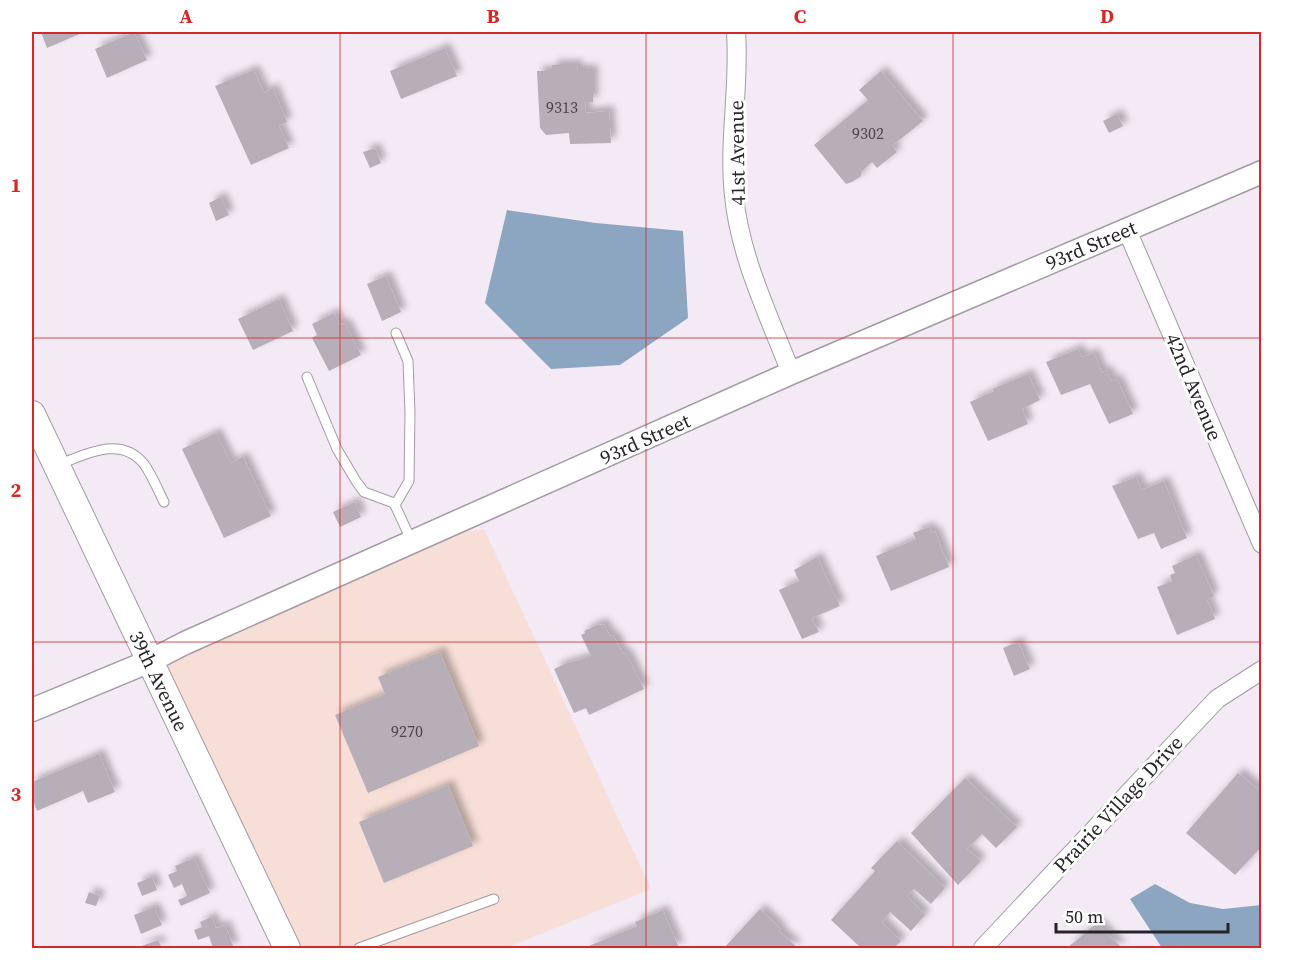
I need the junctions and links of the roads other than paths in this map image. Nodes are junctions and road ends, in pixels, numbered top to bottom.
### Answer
1 (736, 32) edge
2 (1262, 172) edge
3 (1127, 230) junction
4 (396, 333) dead end
5 (791, 373) junction
6 (307, 377) dead end
7 (32, 414) edge
8 (56, 466) junction
9 (164, 502) dead end
10 (395, 506) junction
11 (412, 542) junction
12 (1262, 544) edge
13 (150, 661) junction
14 (1262, 670) edge
15 (32, 710) edge
16 (494, 899) dead end
17 (287, 948) edge
18 (359, 948) edge
19 (983, 948) edge

1 - 5 street, 41st Avenue
2 - 3 street, 93rd Street
3 - 5 street, 93rd Street
3 - 12 street, 42nd Avenue
4 - 10 lane
5 - 11 street, 93rd Street
6 - 10 lane
7 - 8 main road, 39th Avenue
8 - 9 lane
8 - 13 main road, 39th Avenue
10 - 11 lane
11 - 13 street, 93rd Street
13 - 15 street, 93rd Street
13 - 17 main road, 39th Avenue
14 - 19 street, Prairie Village Drive
16 - 18 lane

